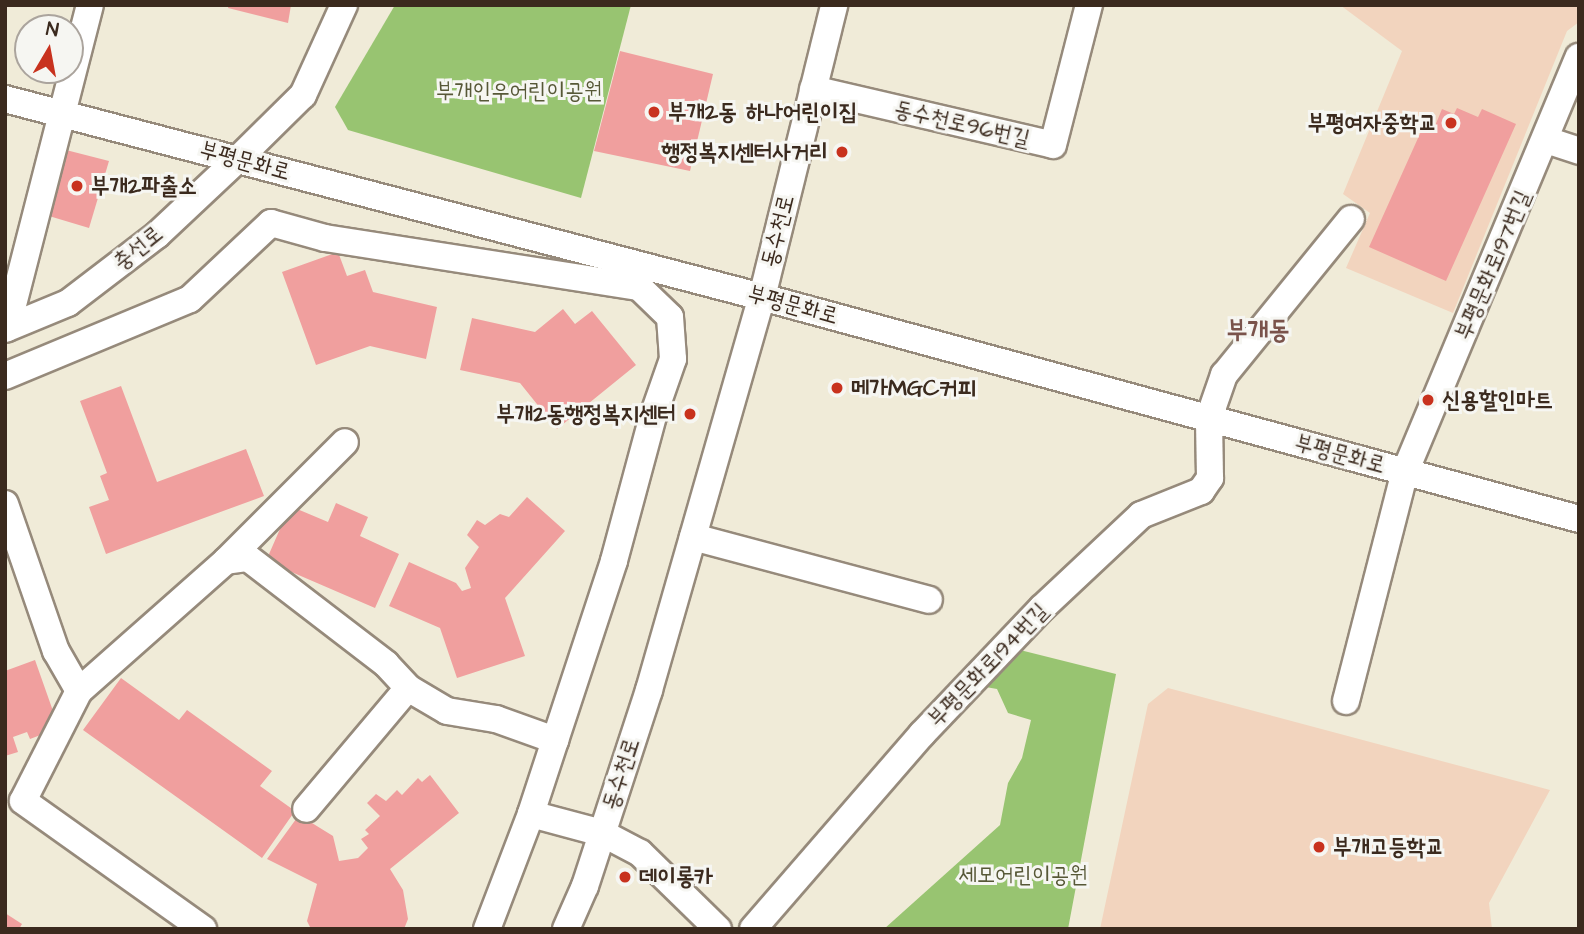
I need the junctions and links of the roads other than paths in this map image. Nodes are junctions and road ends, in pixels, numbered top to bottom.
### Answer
1 (90, 5) edge
2 (344, 5) edge
3 (834, 5) edge
4 (1089, 5) edge
5 (1579, 57) edge
6 (813, 89) junction
7 (5, 99) edge
8 (62, 114) junction
9 (1546, 140) junction
10 (1579, 150) edge
11 (238, 159) junction
12 (1351, 219) dead end
13 (762, 297) junction
14 (6, 328) edge
15 (5, 376) edge
16 (1209, 418) junction
17 (345, 442) dead end
18 (1405, 472) junction
19 (5, 504) edge
20 (1579, 519) edge
21 (693, 537) junction
22 (226, 561) junction
23 (929, 600) dead end
24 (408, 688) junction
25 (79, 691) junction
26 (1346, 701) dead end
27 (555, 740) junction
28 (14, 805) edge
29 (306, 809) dead end
30 (531, 814) junction
31 (602, 833) junction
32 (203, 929) edge
33 (486, 929) edge
34 (566, 929) edge
35 (718, 929) edge
36 (752, 929) edge

1 - 8 street
2 - 11 street, 충선로
3 - 6 street, 동수천로
4 - 6 street, 동수천로96번길
5 - 9 street, 부평문화로197번길
6 - 13 street, 동수천로
7 - 8 street, 부평문화로
8 - 11 street, 부평문화로
8 - 14 street
9 - 10 street
9 - 18 street, 부평문화로197번길
11 - 13 street, 부평문화로
11 - 14 street, 충선로
12 - 16 street
13 - 16 street, 부평문화로
13 - 21 street, 동수천로
15 - 27 street
16 - 18 street, 부평문화로
16 - 36 street, 부평문화로194번길
17 - 22 street
18 - 20 street, 부평문화로
18 - 26 street, 부평문화로197번길
19 - 25 street
21 - 23 street
21 - 31 street, 동수천로
22 - 24 street
22 - 25 street
24 - 27 street
24 - 29 street
25 - 28 street
27 - 30 street
28 - 32 street
30 - 31 street
30 - 33 street
31 - 34 street, 동수천로
31 - 35 street

